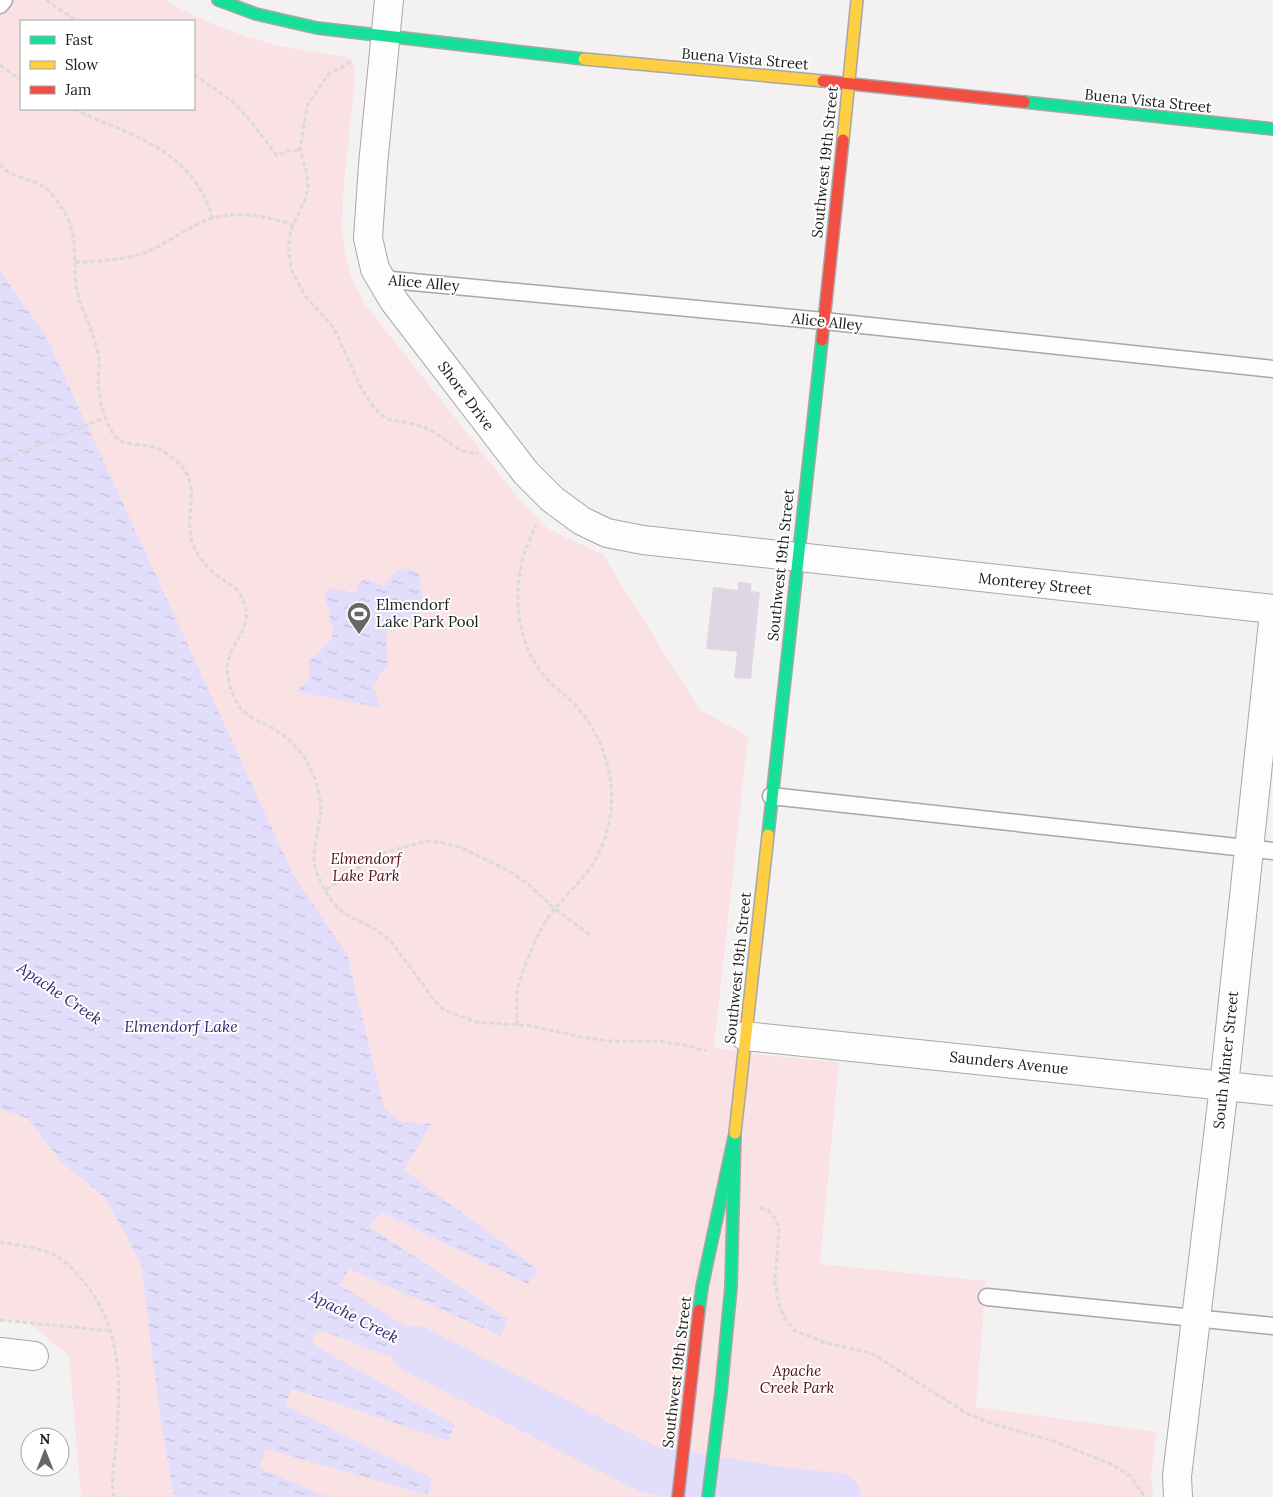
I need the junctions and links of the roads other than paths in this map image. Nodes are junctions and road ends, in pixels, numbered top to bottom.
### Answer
1 (4, 0) edge
2 (218, 0) edge
3 (389, 0) edge
4 (857, 0) edge
5 (0, 5) edge
6 (386, 36) junction
7 (848, 83) junction
8 (1273, 129) edge
9 (381, 279) junction
10 (824, 321) junction
11 (1273, 369) edge
12 (797, 558) junction
13 (1273, 609) edge
14 (1273, 622) edge
15 (771, 796) junction
16 (1261, 850) edge
17 (745, 1036) junction
18 (1224, 1086) junction
19 (1273, 1091) edge
20 (735, 1133) junction
21 (987, 1297) dead end
22 (1196, 1318) junction
23 (1273, 1326) edge
24 (0, 1352) edge
25 (34, 1356) dead end
26 (678, 1497) edge
27 (708, 1497) edge
28 (1178, 1497) edge

1 - 5 lane
2 - 6 street, Buena Vista Street
3 - 6 street, Shore Drive
4 - 7 street, Southwest 19th Street
6 - 7 street, Buena Vista Street
6 - 9 street, Shore Drive
7 - 8 street, Buena Vista Street
7 - 10 street, Southwest 19th Street
9 - 10 lane, Alice Alley
9 - 12 street, Shore Drive
10 - 11 lane, Alice Alley
10 - 12 street, Southwest 19th Street
12 - 13 street, Monterey Street
12 - 15 street, Southwest 19th Street
14 - 16 street, South Minter Street
15 - 16 lane
15 - 17 street, Southwest 19th Street
16 - 18 street, South Minter Street
17 - 18 street, Saunders Avenue
17 - 20 street, Southwest 19th Street
18 - 19 street, Saunders Avenue
18 - 22 street, South Minter Street
20 - 26 street, Southwest 19th Street
20 - 27 street, Southwest 19th Street
21 - 22 lane
22 - 23 lane
22 - 28 street, South Minter Street
24 - 25 street

